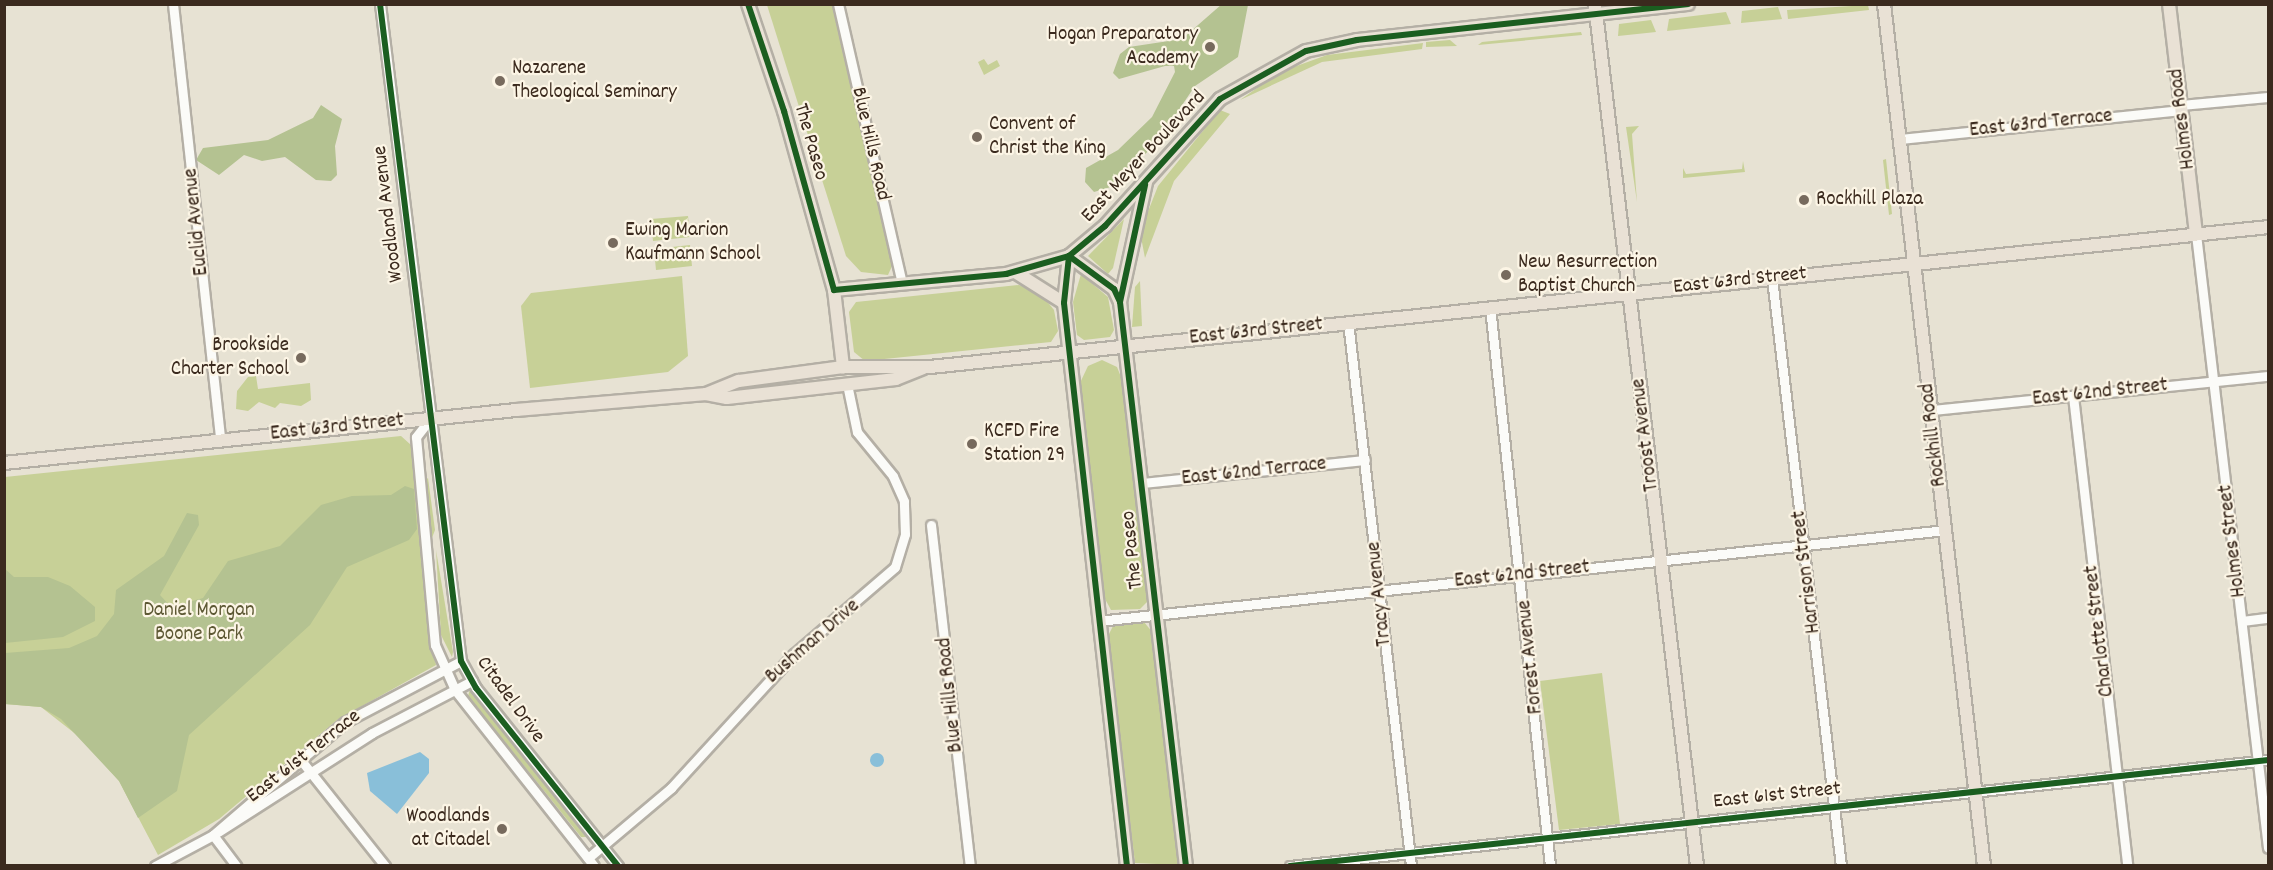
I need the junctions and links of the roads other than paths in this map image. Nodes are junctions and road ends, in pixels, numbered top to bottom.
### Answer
1 (173, 4) edge
2 (380, 4) edge
3 (748, 4) edge
4 (838, 4) edge
5 (1688, 4) edge
6 (1884, 4) edge
7 (2169, 4) edge
8 (1595, 9) edge
9 (2268, 96) edge
10 (2181, 108) junction
11 (1900, 139) junction
12 (1146, 180) junction
13 (2268, 226) edge
14 (2196, 234) junction
15 (1069, 256) junction
16 (1915, 264) junction
17 (1016, 272) junction
18 (1772, 278) junction
19 (902, 284) junction
20 (834, 290) junction
21 (1629, 292) junction
22 (1120, 302) junction
23 (1064, 303) junction
24 (1490, 307) junction
25 (1348, 322) junction
26 (1126, 346) junction
27 (1069, 352) junction
28 (905, 364) junction
29 (843, 367) junction
30 (924, 367) junction
31 (2268, 376) edge
32 (2214, 382) junction
33 (847, 384) junction
34 (781, 392) junction
35 (706, 394) junction
36 (2073, 396) junction
37 (1932, 410) junction
38 (430, 419) junction
39 (220, 440) junction
40 (1365, 460) junction
41 (4, 463) edge
42 (1142, 483) junction
43 (931, 525) dead end
44 (1946, 530) junction
45 (1804, 545) junction
46 (1660, 560) junction
47 (1522, 575) junction
48 (1380, 591) junction
49 (1157, 615) junction
50 (2268, 618) edge
51 (1098, 621) junction
52 (2242, 621) junction
53 (461, 661) junction
54 (444, 668) junction
55 (472, 681) junction
56 (455, 690) junction
57 (300, 759) junction
58 (2263, 760) edge
59 (312, 773) junction
60 (2117, 776) junction
61 (1976, 791) junction
62 (1834, 806) junction
63 (1692, 821) junction
64 (213, 835) junction
65 (1548, 837) junction
66 (602, 846) junction
67 (2268, 848) edge
68 (1409, 852) junction
69 (591, 862) edge
70 (155, 866) edge
71 (236, 866) edge
72 (385, 866) edge
73 (618, 866) edge
74 (970, 866) edge
75 (1127, 866) edge
76 (1186, 866) edge
77 (1290, 866) edge
78 (1411, 866) edge
79 (1551, 866) edge
80 (1697, 866) edge
81 (1841, 866) edge
82 (1984, 866) edge
83 (2127, 866) edge

1 - 39 street, Euclid Avenue
2 - 38 street, Woodland Avenue
3 - 20 main road, The Paseo
4 - 19 street, Blue Hills Road
5 - 8 main road, East Meyer Boulevard
6 - 11 main road, Rockhill Road
7 - 10 main road, Holmes Road
8 - 12 main road, East Meyer Boulevard
8 - 21 main road, Troost Avenue
9 - 10 street, East 63rd Terrace
10 - 11 street, East 63rd Terrace
10 - 14 main road, Holmes Road
11 - 16 main road, Rockhill Road
12 - 15 main road, East Meyer Boulevard
12 - 22 main road
13 - 14 main road, East 63rd Street
14 - 16 main road, East 63rd Street
14 - 32 street, Holmes Street
15 - 17 main road, East Meyer Boulevard
15 - 22 main road
15 - 23 main road, The Paseo
16 - 18 main road, East 63rd Street
16 - 37 main road, Rockhill Road
17 - 19 main road, East Meyer Boulevard
17 - 23 main road
18 - 21 main road, East 63rd Street
18 - 45 street, Harrison Street
19 - 20 main road, East Meyer Boulevard
20 - 29 main road
21 - 24 main road, East 63rd Street
21 - 46 main road, Troost Avenue
22 - 26 main road, The Paseo
23 - 27 main road, The Paseo
24 - 25 main road, East 63rd Street
24 - 47 street, Forest Avenue
25 - 26 main road, East 63rd Street
25 - 40 street, Tracy Avenue
26 - 27 main road, East 63rd Street
26 - 42 main road, The Paseo
27 - 30 main road, East 63rd Street
27 - 51 main road, The Paseo
28 - 29 main road, East 63rd Street
28 - 30 main road, East 63rd Street
28 - 33 main road
29 - 34 main road
29 - 35 main road, East 63rd Street
30 - 33 main road, East 63rd Street
31 - 32 street, East 62nd Street
32 - 36 street, East 62nd Street
32 - 52 street, Holmes Street
33 - 34 main road, East 63rd Street
33 - 66 street, Bushman Drive
34 - 35 main road, East 63rd Street
35 - 38 main road, East 63rd Street
36 - 37 street, East 62nd Street
36 - 60 street, Charlotte Street
37 - 44 main road, Rockhill Road
38 - 39 main road, East 63rd Street
38 - 53 street, Citadel Drive
38 - 54 street, Citadel Drive
39 - 41 main road, East 63rd Street
40 - 42 street, East 62nd Terrace
40 - 48 street, Tracy Avenue
42 - 49 main road, The Paseo
43 - 74 street, Blue Hills Road
44 - 45 street, East 62nd Street
44 - 61 main road, Rockhill Road
45 - 46 street, East 62nd Street
45 - 62 street, Harrison Street
46 - 47 street, East 62nd Street
46 - 63 main road, Troost Avenue
47 - 48 street, East 62nd Street
47 - 65 street, Forest Avenue
48 - 49 street, East 62nd Street
48 - 68 street, Tracy Avenue
49 - 51 street, East 62nd Street
49 - 76 main road, The Paseo
50 - 52 street
51 - 75 main road, The Paseo
52 - 58 street, Holmes Street
53 - 54 street, East 61st Terrace
53 - 55 street, Citadel Drive
54 - 56 street, Citadel Drive
54 - 57 street, East 61st Terrace
55 - 56 street
55 - 66 street, Citadel Drive
56 - 59 street
56 - 69 street, Citadel Drive
57 - 59 street
57 - 64 street, East 61st Terrace
58 - 60 street, East 61st Street
58 - 67 street, Holmes Street
59 - 64 street
59 - 72 street
60 - 61 street, East 61st Street
60 - 83 street, Charlotte Street
61 - 62 street, East 61st Street
61 - 82 main road, Rockhill Road
62 - 63 street, East 61st Street
62 - 81 street, Harrison Street
63 - 65 street, East 61st Street
63 - 80 main road, Troost Avenue
64 - 70 street, East 61st Terrace
64 - 71 street
65 - 68 street, East 61st Street
65 - 79 street, Forest Avenue
66 - 69 street, Bushman Drive
66 - 73 street, Citadel Drive
68 - 77 street, East 61st Street
68 - 78 street, Tracy Avenue

